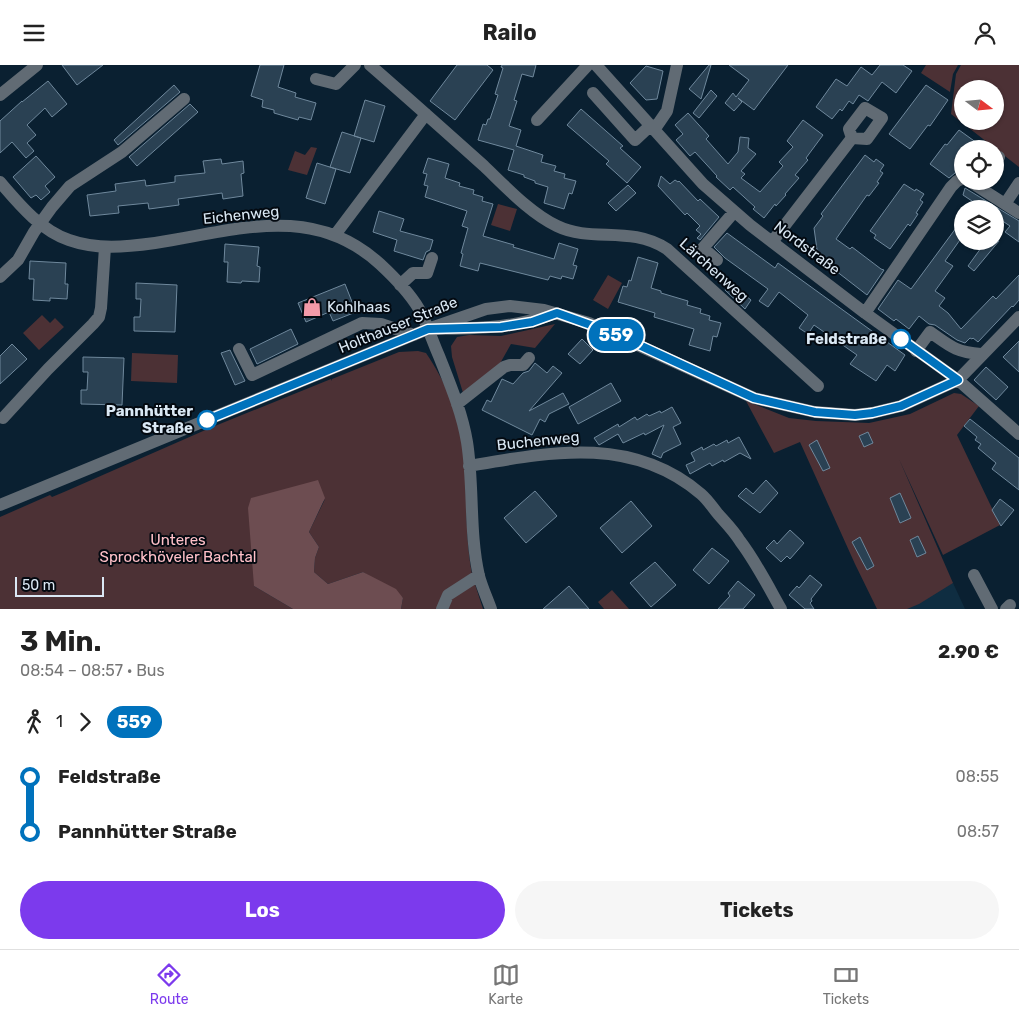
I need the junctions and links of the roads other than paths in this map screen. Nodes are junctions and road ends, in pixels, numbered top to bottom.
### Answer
1 (37, 65) edge
2 (355, 65) edge
3 (370, 65) edge
4 (588, 65) edge
5 (596, 65) edge
6 (677, 65) edge
7 (608, 78) junction
8 (316, 79) dead end
9 (0, 95) edge
10 (184, 99) dead end
11 (426, 114) junction
12 (537, 120) dead end
13 (652, 128) junction
14 (852, 138) dead end
15 (0, 182) edge
16 (1019, 183) edge
17 (954, 184) edge
18 (986, 190) edge
19 (1005, 204) junction
20 (734, 211) junction
21 (1019, 213) edge
22 (40, 223) junction
23 (335, 235) junction
24 (772, 242) junction
25 (105, 247) junction
26 (432, 258) dead end
27 (717, 260) dead end
28 (0, 277) edge
29 (400, 285) junction
30 (557, 313) junction
31 (865, 313) junction
32 (1019, 317) edge
33 (428, 329) junction
34 (414, 335) junction
35 (239, 349) dead end
36 (916, 351) junction
37 (981, 354) junction
38 (529, 358) dead end
39 (958, 380) junction
40 (818, 386) dead end
41 (458, 405) junction
42 (3, 418) dead end
43 (1019, 434) edge
44 (469, 466) junction
45 (0, 505) edge
46 (479, 575) junction
47 (974, 575) dead end
48 (442, 609) edge
49 (491, 609) edge
50 (781, 609) edge
51 (992, 609) edge

1 - 9 street
2 - 8 street
3 - 11 street, Lärchenweg
4 - 12 street
5 - 7 street, Nordstraße
6 - 13 street
7 - 13 street, Nordstraße
7 - 13 street
10 - 22 street
11 - 23 street
11 - 40 street, Lärchenweg
13 - 20 street, Nordstraße
14 - 24 street
15 - 22 street, Eichenweg
16 - 19 street
17 - 31 street
18 - 19 street
19 - 21 street
20 - 24 street, Nordstraße
20 - 27 street
22 - 25 street, Eichenweg
22 - 28 street
23 - 25 street, Eichenweg
23 - 29 street, Eichenweg
24 - 31 street, Nordstraße
25 - 42 street
26 - 29 street
29 - 33 street, Eichenweg
30 - 33 street
30 - 33 street, Holthauser Straße
30 - 39 street, Holthauser Straße
31 - 36 street, Nordstraße
32 - 37 street
33 - 34 street, Holthauser Straße
33 - 41 street
34 - 35 street
34 - 45 street, Holthauser Straße
36 - 37 street
36 - 39 street, Nordstraße
37 - 39 street
38 - 41 street
39 - 43 street, Nordstraße
41 - 44 street
44 - 46 street
44 - 50 street, Buchenweg
46 - 48 street
46 - 49 street
47 - 51 street

